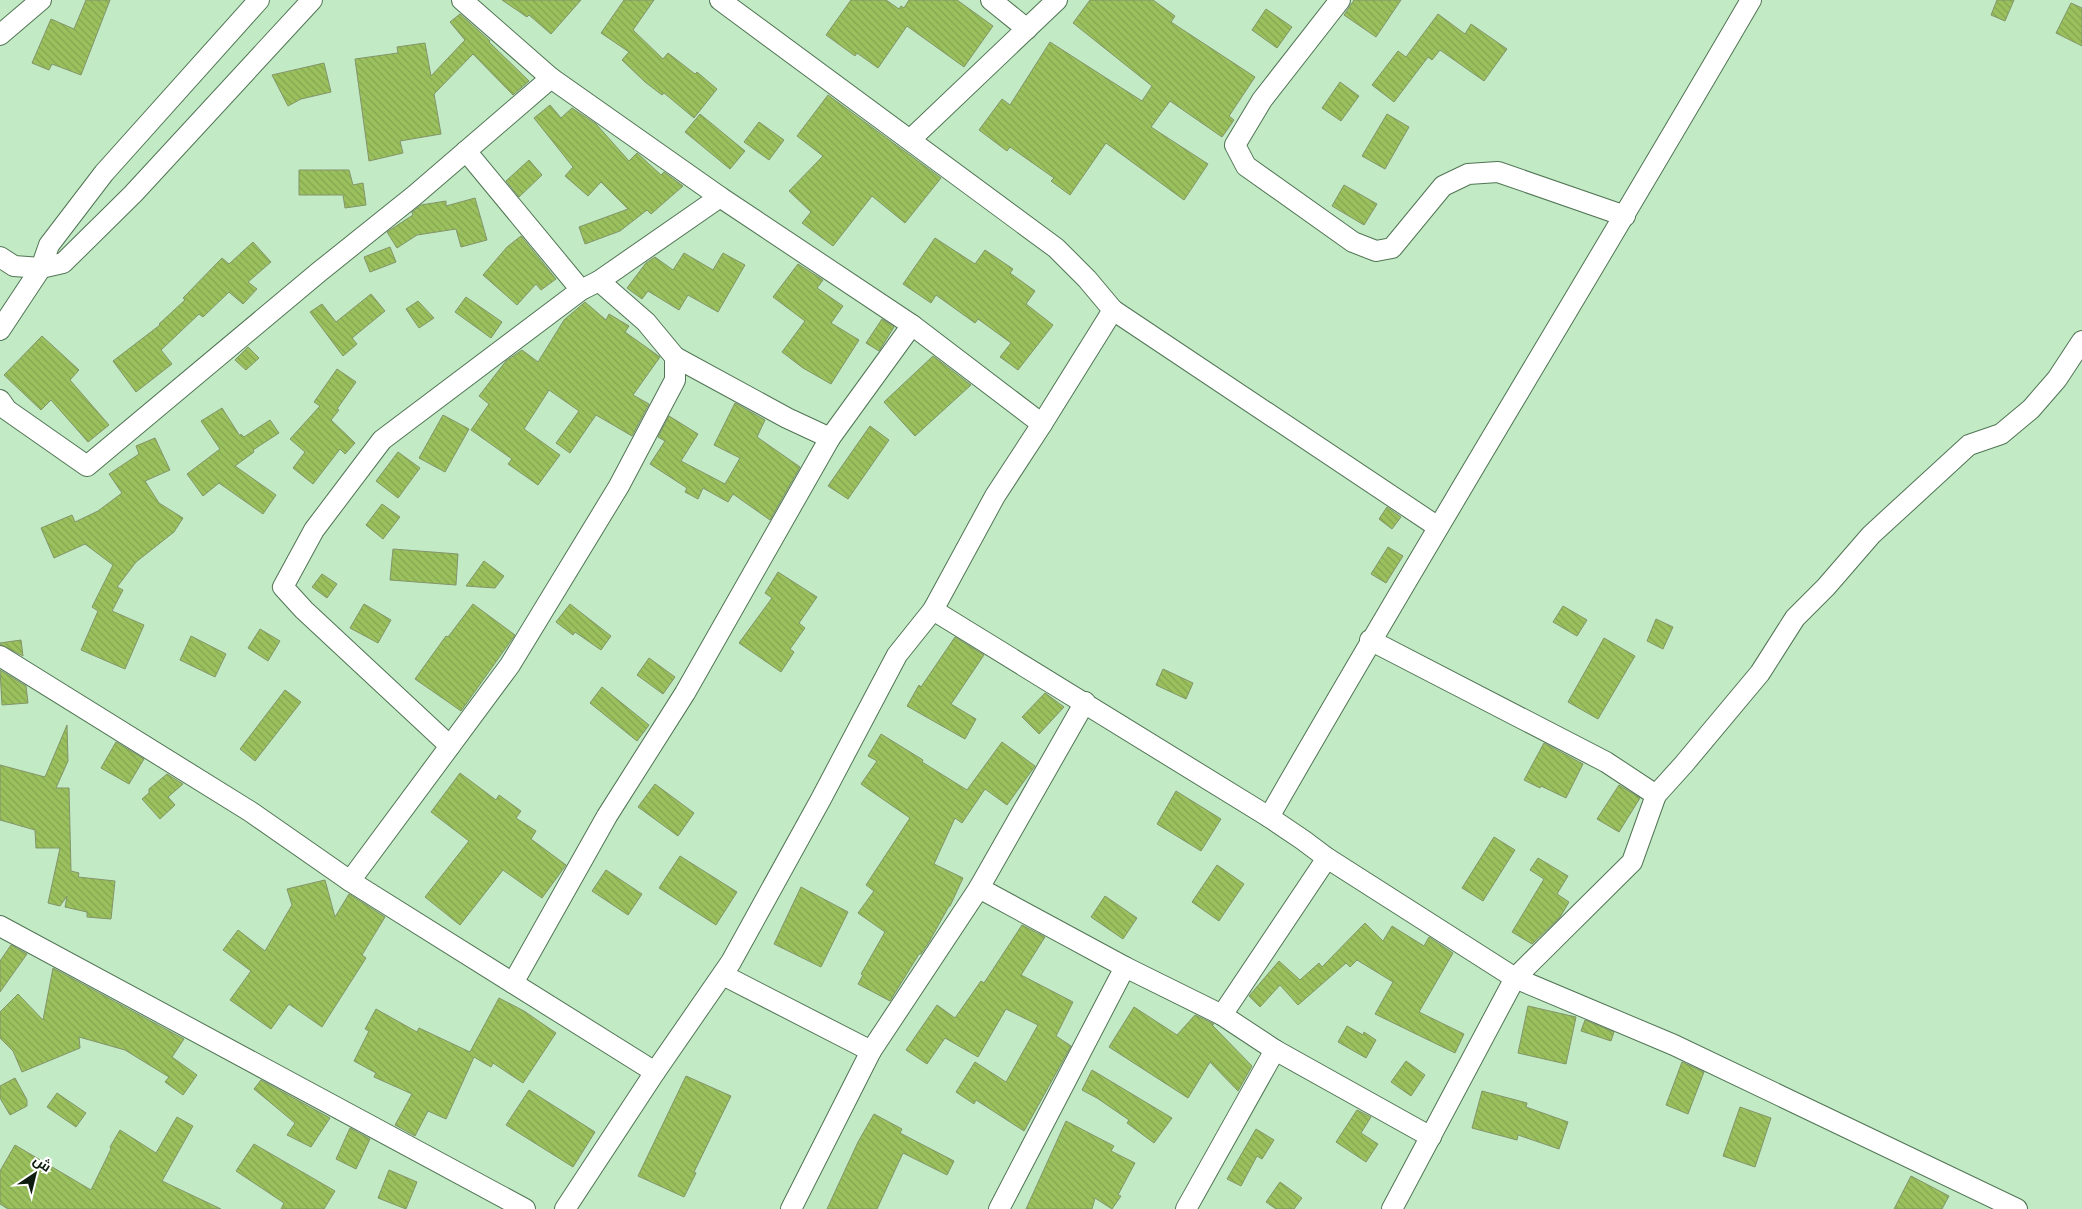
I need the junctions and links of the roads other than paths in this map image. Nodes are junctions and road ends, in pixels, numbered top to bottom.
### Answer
1 (41, 0) edge
2 (259, 0) edge
3 (312, 0) edge
4 (462, 0) edge
5 (720, 0) edge
6 (991, 0) edge
7 (1057, 0) edge
8 (1340, 0) edge
9 (1751, 0) edge
10 (1026, 29) junction
11 (0, 35) edge
12 (551, 78) junction
13 (911, 139) junction
14 (466, 151) junction
15 (720, 197) junction
16 (1625, 216) junction
17 (0, 257) edge
18 (40, 268) junction
19 (599, 281) junction
20 (581, 290) junction
21 (1113, 310) junction
22 (912, 325) junction
23 (0, 330) edge
24 (2082, 341) edge
25 (675, 357) junction
26 (0, 400) edge
27 (1042, 424) junction
28 (830, 438) junction
29 (1438, 527) junction
30 (933, 610) junction
31 (1370, 640) junction
32 (0, 656) edge
33 (1086, 702) junction
34 (450, 746) junction
35 (1656, 795) junction
36 (1269, 817) junction
37 (1327, 858) junction
38 (350, 881) junction
39 (979, 888) junction
40 (0, 926) edge
41 (1126, 967) junction
42 (723, 975) junction
43 (1516, 978) junction
44 (513, 983) junction
45 (1222, 1015) junction
46 (1275, 1050) junction
47 (871, 1051) junction
48 (655, 1072) junction
49 (1431, 1137) junction
50 (525, 1209) edge
51 (565, 1209) edge
52 (791, 1209) edge
53 (999, 1209) edge
54 (1186, 1209) edge
55 (1392, 1209) edge
56 (2017, 1209) edge

1 - 11 street
2 - 18 street
3 - 18 street
4 - 12 street
5 - 13 street
6 - 10 street
7 - 10 street
8 - 16 street
9 - 16 street
10 - 13 street
12 - 14 street
12 - 15 street
13 - 21 street
14 - 20 street
14 - 26 street
15 - 19 street
15 - 22 street
16 - 29 street
17 - 18 street
18 - 23 street
19 - 20 street
19 - 25 street
20 - 34 street
21 - 27 street
21 - 29 street
22 - 27 street
22 - 28 street
24 - 35 street
25 - 28 street
25 - 34 street
27 - 30 street
28 - 44 street
29 - 31 street
30 - 33 street
30 - 42 street
31 - 35 street
31 - 36 street
32 - 38 street
33 - 36 street
33 - 39 street
34 - 38 street
35 - 43 street
36 - 37 street
37 - 43 street
37 - 45 street
38 - 44 street
39 - 41 street
39 - 47 street
40 - 50 street
41 - 45 street
41 - 53 street
42 - 47 street
42 - 48 street
43 - 49 street
43 - 56 street
44 - 48 street
45 - 46 street
46 - 49 street
46 - 54 street
47 - 52 street
48 - 51 street
49 - 55 street

